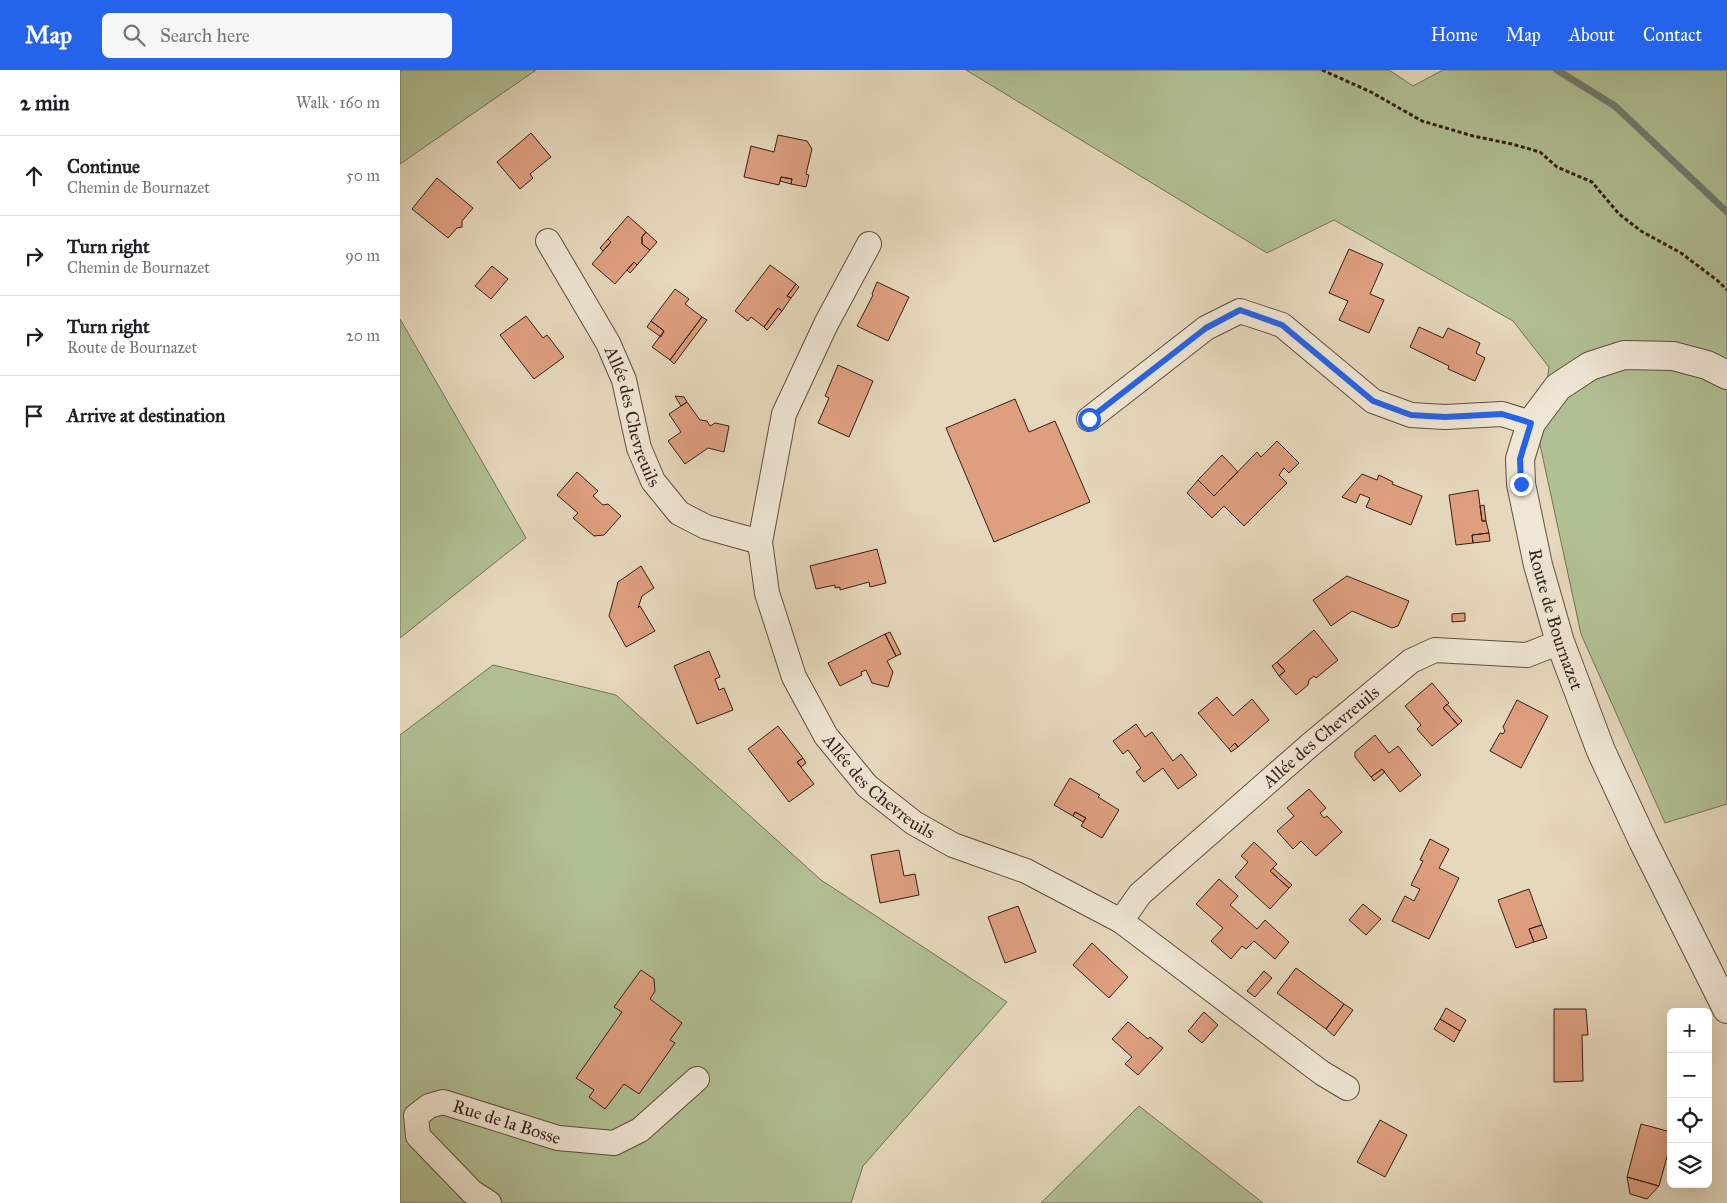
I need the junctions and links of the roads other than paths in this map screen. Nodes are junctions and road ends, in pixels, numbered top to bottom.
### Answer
1 (548, 241) dead end
2 (869, 244) dead end
3 (1727, 375) edge
4 (1089, 419) dead end
5 (1531, 423) junction
6 (760, 542) junction
7 (1560, 642) junction
8 (1121, 921) junction
9 (1727, 1009) edge
10 (697, 1078) dead end
11 (1347, 1088) dead end
12 (489, 1203) edge

1 - 6 street, Allée des Chevreuils
2 - 6 street, Allée des Chevreuils
3 - 5 street, Route de Bournazet
4 - 5 street
5 - 7 street, Route de Bournazet
6 - 8 street, Allée des Chevreuils
7 - 8 street, Allée des Chevreuils
7 - 9 street, Route de Bournazet
8 - 11 street, Allée des Chevreuils
10 - 12 street, Rue de la Bosse

